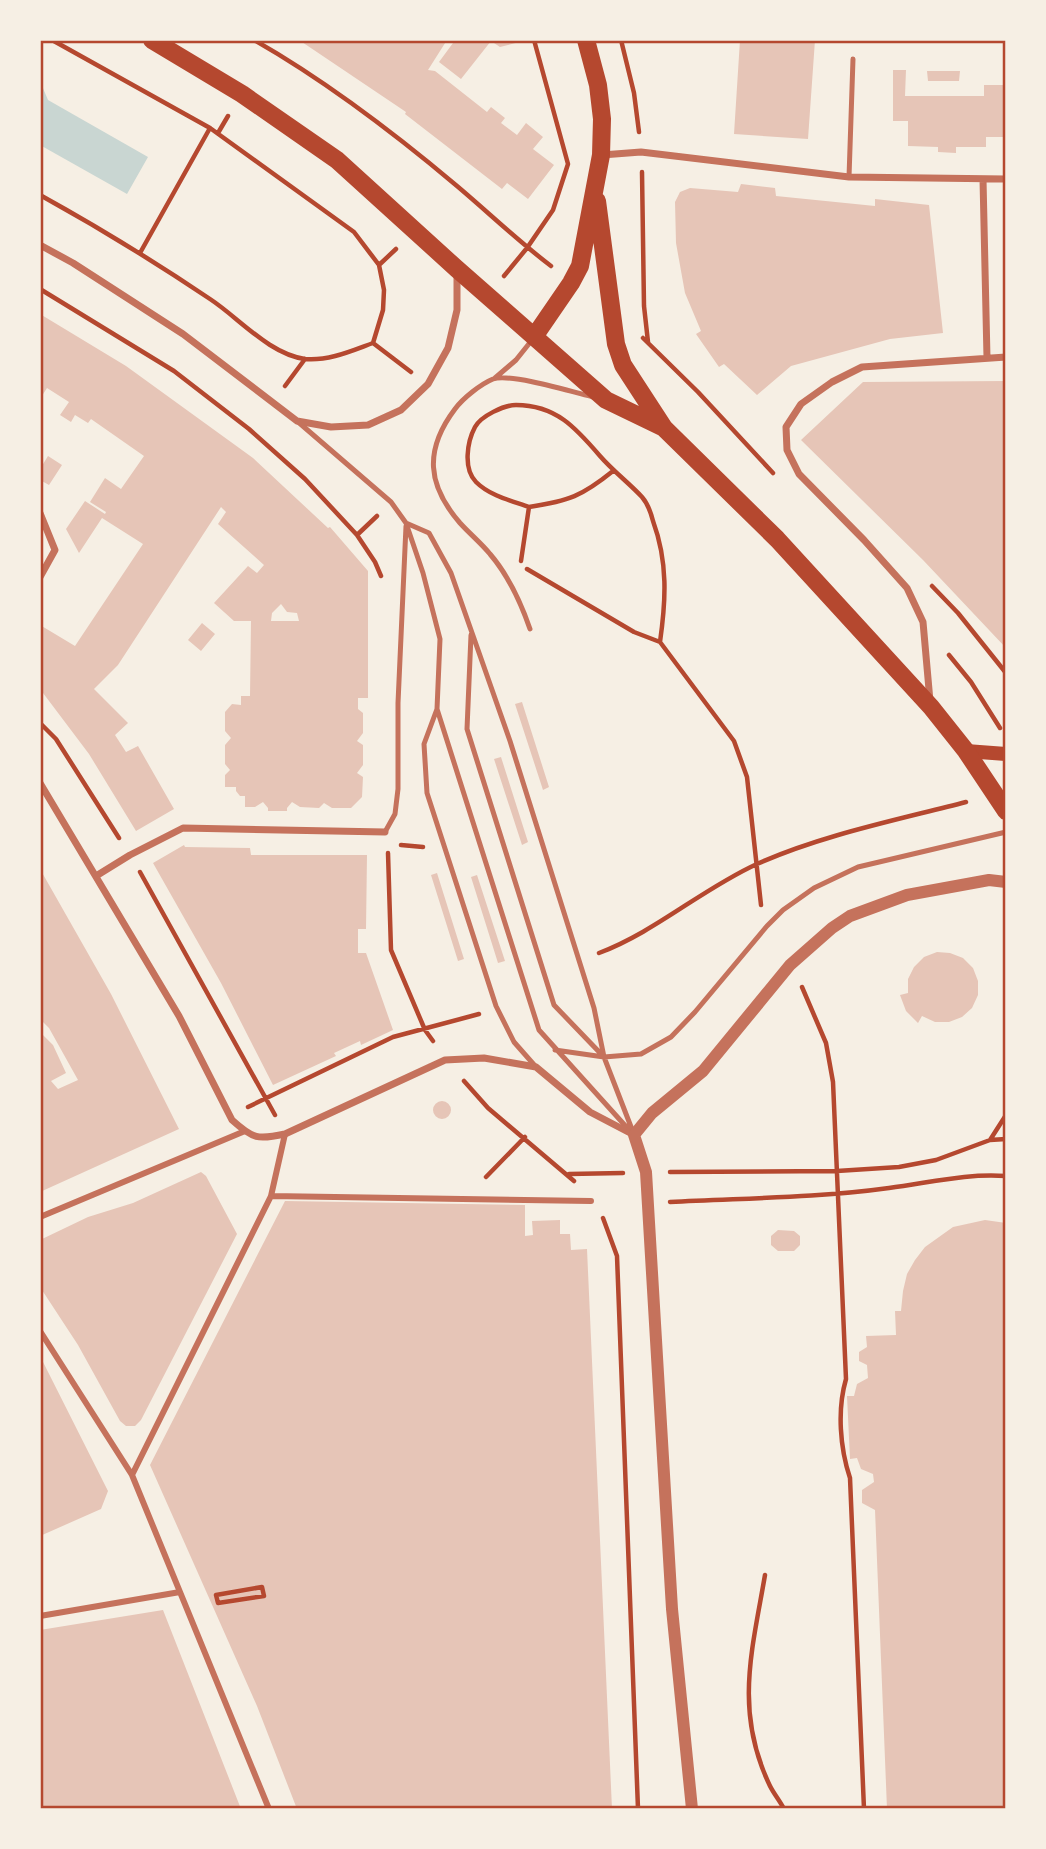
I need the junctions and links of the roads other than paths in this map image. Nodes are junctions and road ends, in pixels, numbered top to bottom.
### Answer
1 (152, 40) edge
2 (586, 40) edge
3 (853, 60) dead end
4 (601, 155) junction
5 (849, 177) junction
6 (983, 179) junction
7 (1006, 179) edge
8 (595, 183) junction
9 (40, 245) edge
10 (457, 270) junction
11 (534, 337) junction
12 (1006, 357) edge
13 (987, 358) junction
14 (495, 379) junction
15 (606, 400) junction
16 (297, 421) junction
17 (664, 428) junction
18 (40, 513) edge
19 (406, 523) junction
20 (40, 576) edge
21 (530, 629) dead end
22 (471, 630) junction
23 (931, 707) junction
24 (437, 709) junction
25 (966, 751) junction
26 (1006, 754) edge
27 (40, 783) edge
28 (1006, 811) edge
29 (385, 832) joint
30 (1006, 832) edge
31 (96, 876) junction
32 (1006, 882) edge
33 (555, 1050) junction
34 (604, 1057) junction
35 (536, 1067) junction
36 (245, 1131) junction
37 (285, 1134) junction
38 (634, 1135) junction
39 (271, 1196) junction
40 (591, 1201) road end
41 (40, 1217) edge
42 (40, 1331) edge
43 (132, 1475) junction
44 (180, 1592) junction
45 (40, 1616) edge
46 (269, 1809) edge
47 (692, 1809) edge

1 - 10 main road
2 - 4 main road
3 - 5 lane
4 - 5 street
4 - 8 main road
5 - 6 street
6 - 7 street
6 - 13 street
8 - 11 main road
8 - 17 main road
9 - 16 street
10 - 11 main road
10 - 16 street
11 - 14 lane
11 - 15 main road
12 - 13 street
13 - 23 street
14 - 15 lane
14 - 21 lane
15 - 17 main road
16 - 19 lane
17 - 23 main road
18 - 20 street
19 - 22 lane
19 - 24 lane
19 - 29 lane
22 - 34 lane
22 - 34 lane
23 - 25 main road
24 - 33 lane
24 - 35 lane
25 - 26 main road
25 - 28 main road
27 - 31 street
29 - 31 street
30 - 34 lane
31 - 36 street
32 - 38 street
33 - 34 lane
33 - 38 lane
34 - 38 lane
35 - 37 street
35 - 38 street
36 - 37 street
36 - 41 street
37 - 39 street
38 - 47 street
39 - 40 street
39 - 43 street
42 - 43 street
43 - 44 street
44 - 45 street
44 - 46 street

